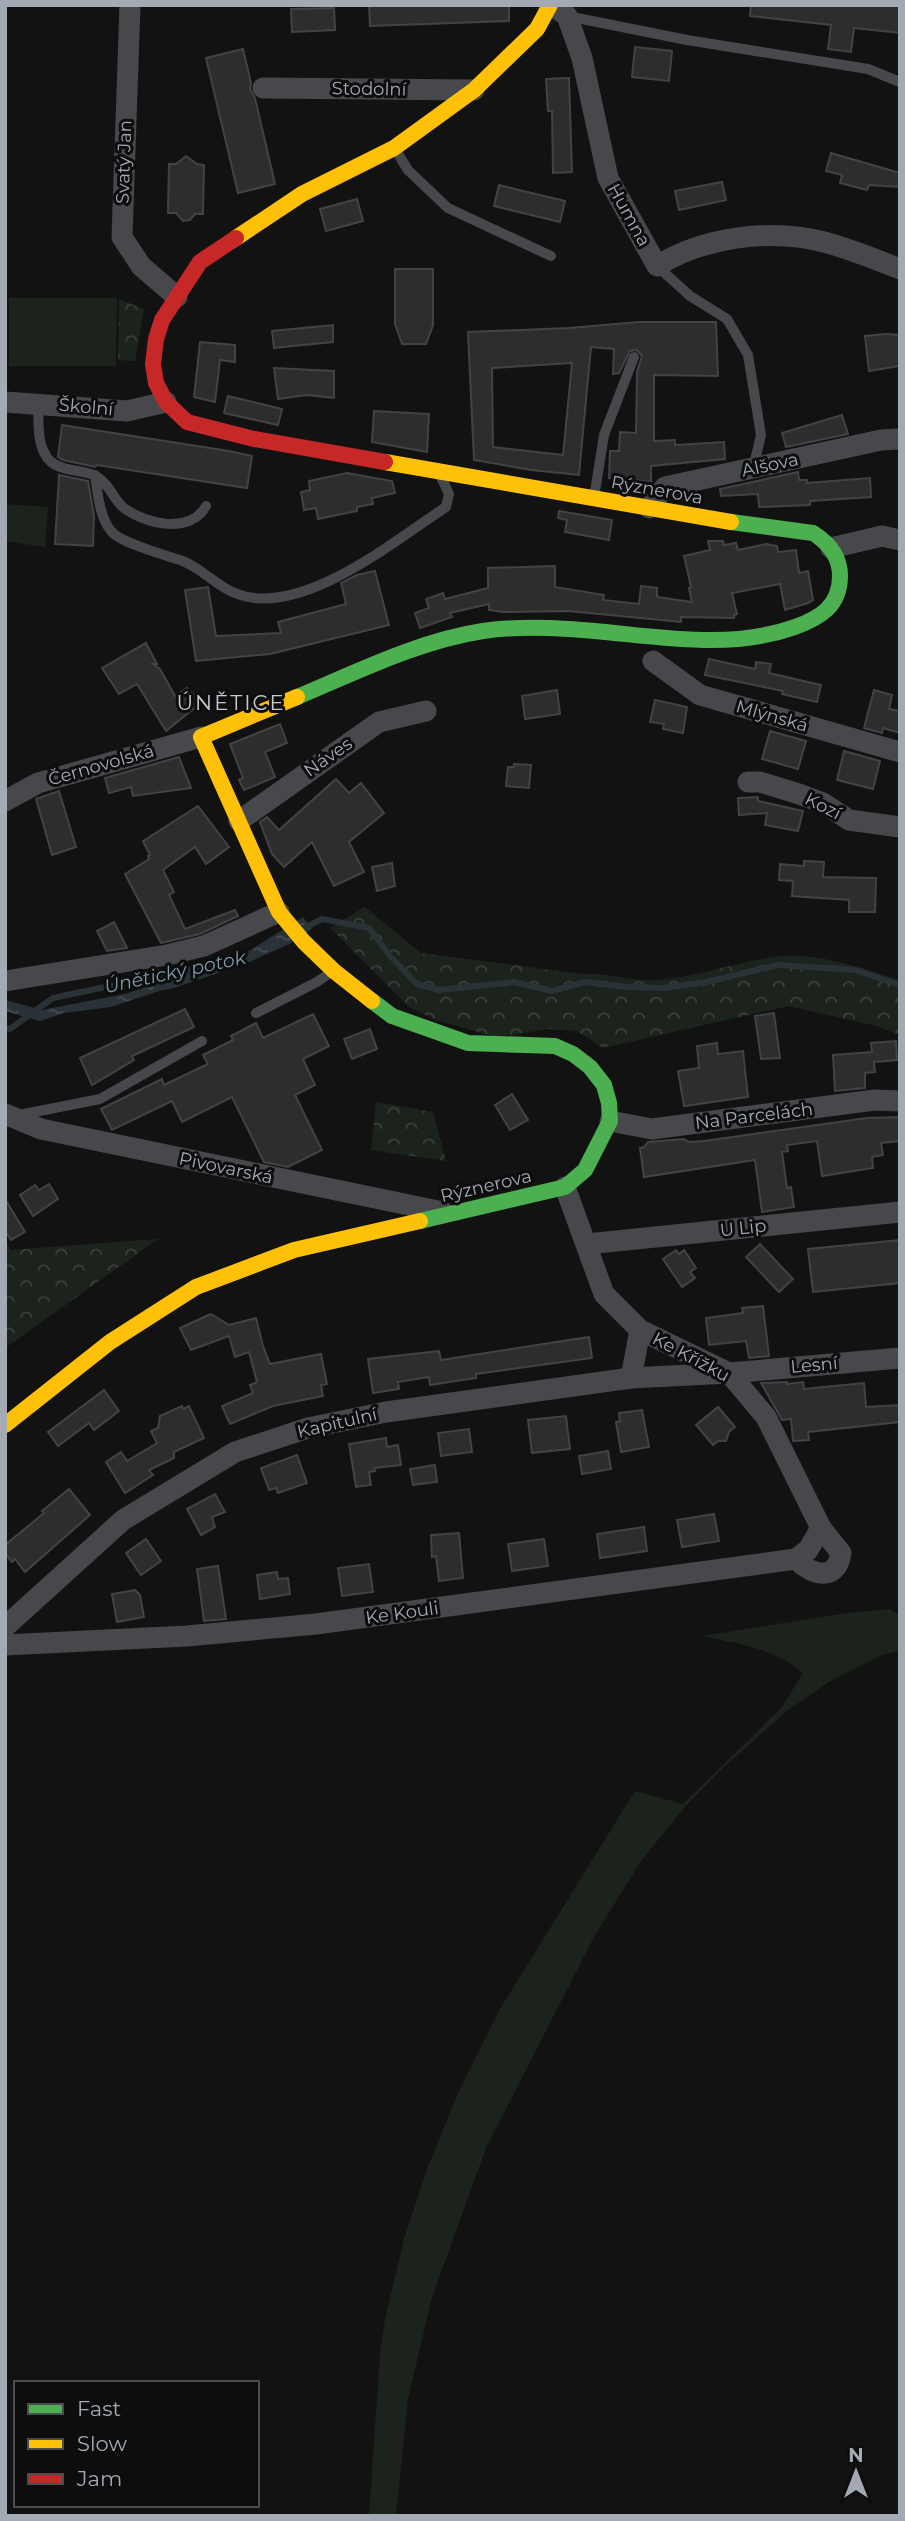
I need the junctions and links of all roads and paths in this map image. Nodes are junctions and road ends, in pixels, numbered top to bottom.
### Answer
1 (130, 5) edge
2 (556, 9) edge
3 (900, 82) edge
4 (263, 88) dead end
5 (474, 90) junction
6 (394, 148) junction
7 (551, 256) dead end
8 (657, 266) junction
9 (900, 269) edge
10 (177, 297) junction
11 (634, 357) dead end
12 (5, 402) edge
13 (166, 402) junction
14 (38, 403) junction
15 (900, 439) edge
16 (753, 469) junction
17 (439, 472) junction
18 (95, 475) junction
19 (594, 498) junction
20 (206, 506) dead end
21 (649, 508) junction
22 (900, 540) edge
23 (831, 548) junction
24 (653, 661) dead end
25 (426, 711) dead end
26 (201, 737) junction
27 (900, 752) edge
28 (748, 782) dead end
29 (5, 801) edge
30 (239, 821) junction
31 (900, 827) edge
32 (279, 912) junction
33 (334, 971) junction
34 (5, 981) edge
35 (256, 1013) dead end
36 (202, 1041) dead end
37 (900, 1101) edge
38 (9, 1115) edge
39 (610, 1121) junction
40 (565, 1187) junction
41 (900, 1212) edge
42 (450, 1213) junction
43 (587, 1244) junction
44 (640, 1330) junction
45 (900, 1358) edge
46 (729, 1373) junction
47 (631, 1378) junction
48 (5, 1425) edge
49 (821, 1528) junction
50 (796, 1559) junction
51 (5, 1627) edge
52 (5, 1644) edge

1 - 10 street, Svatý Jan
2 - 3 lane
2 - 5 street
2 - 8 street, Humna
4 - 5 street, Stodolní
5 - 6 street
6 - 7 lane
6 - 10 street
8 - 9 street, Humna
8 - 16 lane
10 - 13 street
11 - 19 lane
12 - 14 street, Školní
13 - 14 street, Školní
13 - 17 street, Rýznerova
14 - 18 lane
15 - 16 street, Alšova
16 - 21 street, Alšova
17 - 18 lane
17 - 19 street, Rýznerova
18 - 20 lane
19 - 21 street, Rýznerova
21 - 23 street, Rýznerova
22 - 23 street
23 - 26 street
24 - 27 street, Mlýnská
25 - 30 street, Náves
26 - 29 street, Černovolská
26 - 30 street
28 - 31 street, Kozí
30 - 32 street
32 - 33 street
32 - 34 street
33 - 35 lane
33 - 39 street
36 - 38 lane
37 - 39 street, Na Parcelách
38 - 42 street, Pivovarská
39 - 40 street
40 - 42 street, Rýznerova
40 - 43 street, Ke Křížku
41 - 43 street, U Lip
42 - 48 street, Rýznerova
43 - 44 street, Ke Křížku
44 - 46 street, Ke Křížku
44 - 47 street
45 - 46 street, Lesní
46 - 47 street, Kapitulní
46 - 49 street, Ke Křížku
47 - 51 street, Kapitulní
49 - 50 street
49 - 50 street
50 - 52 street, Ke Kouli

